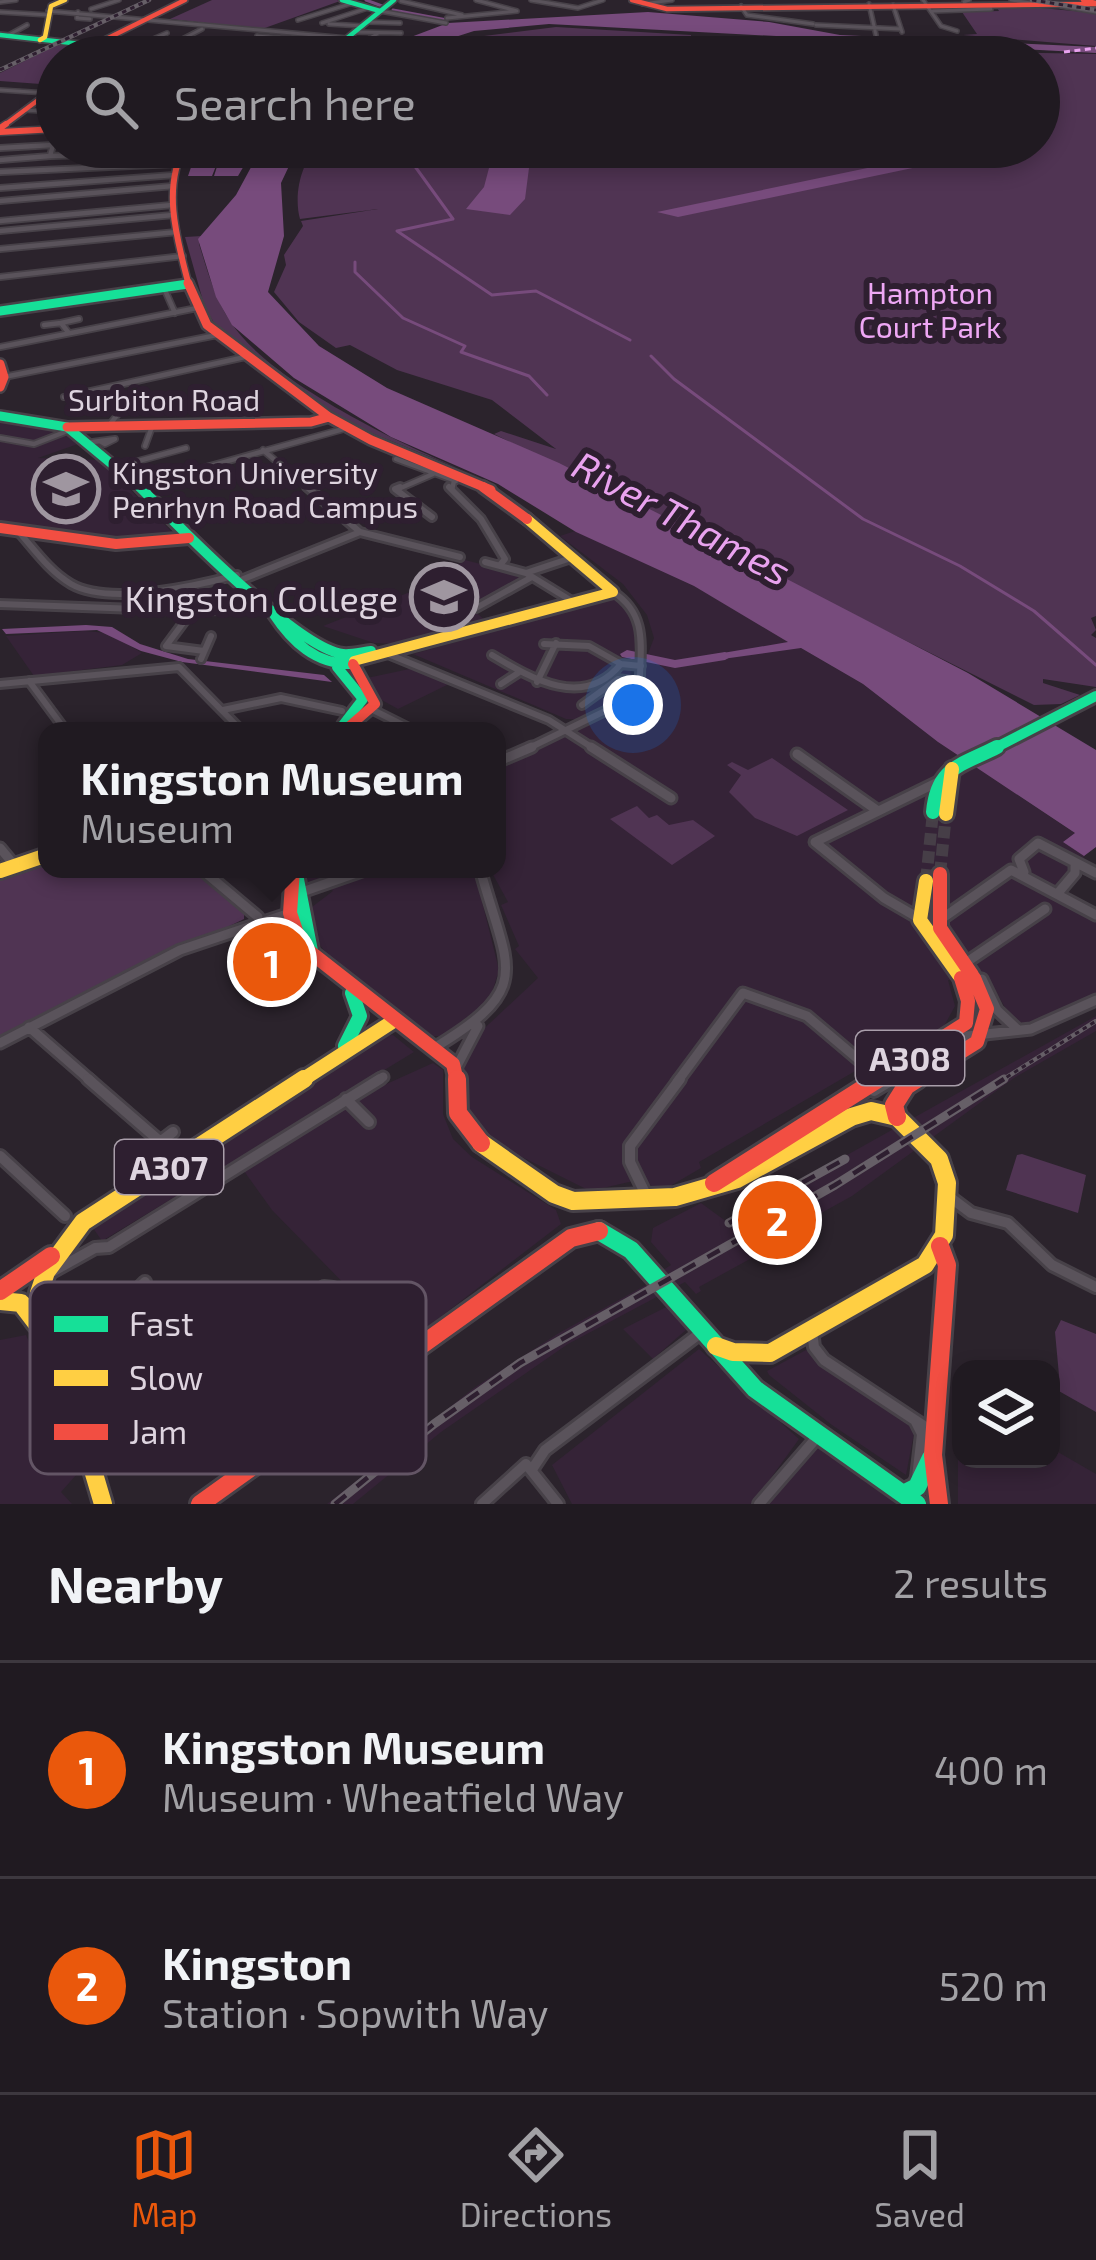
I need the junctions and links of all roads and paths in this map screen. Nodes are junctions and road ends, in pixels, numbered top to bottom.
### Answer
1 (16, 0) edge
2 (115, 0) edge
3 (185, 0) edge
4 (412, 0) edge
5 (476, 0) edge
6 (531, 0) edge
7 (603, 0) edge
8 (672, 0) edge
9 (1010, 0) edge
10 (396, 1) edge
11 (0, 2) edge
12 (347, 2) edge
13 (1031, 3) dead end
14 (1092, 3) edge
15 (642, 4) edge
16 (869, 4) junction
17 (990, 4) edge
18 (893, 5) junction
19 (741, 6) junction
20 (929, 6) edge
21 (462, 11) junction
22 (0, 12) edge
23 (81, 12) junction
24 (50, 16) edge
25 (148, 18) junction
26 (90, 19) dead end
27 (400, 23) dead end
28 (340, 24) junction
29 (27, 25) dead end
30 (220, 26) dead end
31 (365, 27) junction
32 (874, 28) junction
33 (265, 30) junction
34 (957, 31) dead end
35 (163, 32) dead end
36 (279, 32) dead end
37 (400, 33) dead end
38 (7, 35) edge
39 (319, 35) junction
40 (876, 35) dead end
41 (81, 36) edge
42 (128, 36) edge
43 (154, 36) edge
44 (186, 36) edge
45 (254, 36) edge
46 (272, 36) edge
47 (295, 36) junction
48 (349, 36) edge
49 (10, 82) dead end
50 (0, 88) edge
51 (36, 90) edge
52 (36, 102) edge
53 (24, 110) junction
54 (36, 111) edge
55 (1, 127) edge
56 (36, 128) edge
57 (36, 147) edge
58 (0, 148) edge
59 (36, 157) edge
60 (0, 160) edge
61 (101, 168) edge
62 (154, 168) edge
63 (162, 168) edge
64 (177, 168) edge
65 (0, 172) edge
66 (0, 188) edge
67 (0, 201) edge
68 (86, 203) dead end
69 (172, 210) junction
70 (89, 213) junction
71 (0, 221) edge
72 (0, 231) edge
73 (177, 232) junction
74 (0, 249) edge
75 (183, 256) junction
76 (0, 277) edge
77 (188, 284) junction
78 (164, 288) junction
79 (197, 308) junction
80 (0, 311) edge
81 (175, 313) junction
82 (79, 319) dead end
83 (61, 322) junction
84 (44, 326) dead end
85 (69, 333) junction
86 (217, 335) junction
87 (0, 347) edge
88 (245, 357) junction
89 (1, 376) edge
90 (64, 397) dead end
91 (186, 407) dead end
92 (0, 416) edge
93 (328, 417) junction
94 (110, 424) junction
95 (153, 424) junction
96 (347, 428) junction
97 (69, 429) junction
98 (0, 438) edge
99 (145, 446) dead end
100 (186, 448) dead end
101 (262, 451) junction
102 (401, 457) junction
103 (120, 466) junction
104 (433, 474) junction
105 (458, 480) junction
106 (156, 481) dead end
107 (432, 517) dead end
108 (0, 527) edge
109 (24, 532) junction
110 (360, 532) junction
111 (190, 538) junction
112 (460, 557) dead end
113 (575, 557) junction
114 (485, 562) dead end
115 (500, 565) junction
116 (530, 575) junction
117 (236, 577) junction
118 (613, 592) junction
119 (576, 603) junction
120 (0, 604) edge
121 (268, 606) junction
122 (476, 608) dead end
123 (192, 610) junction
124 (211, 636) dead end
125 (428, 643) junction
126 (556, 643) junction
127 (544, 644) dead end
128 (492, 656) dead end
129 (410, 658) junction
130 (344, 660) junction
131 (621, 664) junction
132 (642, 665) junction
133 (518, 673) junction
134 (28, 682) junction
135 (537, 682) junction
136 (638, 682) junction
137 (0, 684) edge
138 (501, 684) dead end
139 (1093, 702) edge
140 (582, 705) dead end
141 (370, 706) junction
142 (223, 710) junction
143 (342, 711) dead end
144 (59, 722) edge
145 (234, 722) edge
146 (351, 722) edge
147 (396, 722) edge
148 (569, 730) junction
149 (801, 756) dead end
150 (506, 758) edge
151 (943, 782) junction
152 (671, 799) dead end
153 (878, 811) junction
154 (940, 813) tunnel mouth
155 (0, 848) edge
156 (38, 858) edge
157 (15, 866) junction
158 (1075, 866) junction
159 (0, 871) edge
160 (1096, 873) edge
161 (940, 874) tunnel mouth
162 (1024, 874) junction
163 (211, 878) edge
164 (293, 878) edge
165 (297, 878) edge
166 (347, 878) edge
167 (482, 878) edge
168 (302, 892) junction
169 (931, 892) junction
170 (1058, 893) junction
171 (970, 900) junction
172 (1045, 909) dead end
173 (290, 913) junction
174 (1096, 915) edge
175 (260, 919) junction
176 (920, 920) junction
177 (941, 927) junction
178 (312, 954) junction
179 (970, 973) junction
180 (349, 987) junction
181 (1096, 1000) edge
182 (482, 1019) junction
183 (395, 1020) junction
184 (29, 1027) junction
185 (1018, 1029) junction
186 (982, 1033) junction
187 (0, 1042) edge
188 (433, 1048) junction
189 (334, 1057) junction
190 (456, 1067) junction
191 (383, 1077) dead end
192 (871, 1083) junction
193 (346, 1099) junction
194 (897, 1118) junction
195 (814, 1119) junction
196 (369, 1123) dead end
197 (173, 1132) dead end
198 (0, 1156) edge
199 (709, 1187) junction
200 (947, 1195) junction
201 (650, 1200) junction
202 (65, 1216) dead end
203 (69, 1234) junction
204 (940, 1246) junction
205 (95, 1248) junction
206 (53, 1254) junction
207 (45, 1276) junction
208 (43, 1282) edge
209 (1096, 1287) edge
210 (0, 1291) edge
211 (0, 1301) edge
212 (30, 1316) edge
213 (703, 1331) junction
214 (812, 1331) junction
215 (426, 1344) edge
216 (716, 1346) junction
217 (914, 1419) junction
218 (934, 1433) junction
219 (819, 1436) junction
220 (932, 1455) junction
221 (533, 1468) junction
222 (242, 1474) edge
223 (917, 1487) junction
224 (903, 1494) junction
225 (99, 1498) edge
226 (86, 1503) edge
227 (200, 1504) edge
228 (482, 1504) edge
229 (558, 1504) edge
230 (759, 1504) edge
231 (917, 1504) edge
232 (939, 1504) edge

1 - 11 street
2 - 23 street
3 - 25 main road
4 - 10 street
5 - 21 street
6 - 7 street
8 - 15 street
9 - 13 street
10 - 21 street
10 - 31 main road
12 - 31 main road
12 - 47 street
14 - 17 main road
15 - 19 main road
16 - 18 main road
16 - 19 main road
16 - 32 street
17 - 20 main road
18 - 20 main road
18 - 32 street
19 - 32 street
20 - 34 street
21 - 31 street
22 - 24 street
23 - 24 street
23 - 25 street
23 - 26 street
24 - 38 main road
24 - 41 main road
25 - 33 street
25 - 42 main road
27 - 31 street
28 - 31 street
28 - 31 street
28 - 39 street
29 - 38 street
30 - 44 street
31 - 37 street
31 - 39 street
31 - 48 main road
32 - 40 street
33 - 45 street
33 - 47 street
35 - 43 street
36 - 46 street
39 - 47 street
49 - 50 street
50 - 51 street
52 - 53 main road
53 - 54 street
53 - 55 main road
55 - 56 main road
57 - 58 street
59 - 60 street
61 - 65 street
62 - 66 street
63 - 67 street
64 - 69 main road
68 - 70 street
69 - 70 street
69 - 72 street
69 - 73 main road
70 - 71 street
73 - 74 street
73 - 75 main road
75 - 76 street
75 - 77 main road
77 - 78 main road
77 - 79 main road
78 - 80 main road
78 - 81 street
79 - 81 street
79 - 86 main road
81 - 85 street
82 - 83 street
83 - 84 street
83 - 85 street
85 - 87 street
86 - 88 main road
86 - 89 street
88 - 90 street
88 - 93 main road
91 - 94 street
92 - 97 main road, Surbiton Road
93 - 95 main road, Surbiton Road
93 - 96 main road
94 - 95 main road, Surbiton Road
94 - 97 main road, Surbiton Road
95 - 99 street
96 - 101 street
96 - 102 main road
97 - 98 street
97 - 103 main road
100 - 103 street
101 - 106 street
101 - 110 street
102 - 104 street
102 - 105 main road
103 - 111 main road
104 - 105 street
104 - 107 street
105 - 113 main road
105 - 115 street
108 - 109 main road
109 - 111 main road
109 - 117 street
110 - 112 street
110 - 117 street
111 - 117 main road
113 - 116 street
113 - 118 main road
114 - 115 street
115 - 116 street
116 - 119 street
116 - 122 street
117 - 121 main road
118 - 119 main road
118 - 132 street
119 - 125 main road
120 - 123 street
121 - 123 street
121 - 130 main road
123 - 124 street
125 - 129 main road
125 - 130 main road
126 - 127 street
126 - 131 street
126 - 135 street
128 - 133 street
129 - 130 main road
129 - 148 street
130 - 141 main road
131 - 132 street
131 - 135 street
132 - 136 street
133 - 135 street
133 - 138 street
134 - 137 street
134 - 142 street
134 - 144 street
136 - 140 street
136 - 148 street
139 - 151 main road
141 - 146 main road
141 - 147 street
142 - 143 street
142 - 145 street
148 - 150 street
148 - 152 street
149 - 153 street
151 - 153 street
151 - 154 main road
153 - 176 street
155 - 157 street
156 - 157 main road
157 - 159 main road
158 - 160 street
158 - 162 street
158 - 170 street
161 - 169 main road
162 - 170 street
162 - 171 street
163 - 175 street
164 - 173 main road
165 - 168 main road
166 - 168 street
167 - 182 street
168 - 178 main road
169 - 171 street
169 - 176 main road
169 - 177 main road
170 - 174 street
171 - 177 street
172 - 179 street
173 - 175 street
173 - 178 main road
175 - 184 street
176 - 177 street
176 - 179 main road, A308
177 - 179 main road, A308
178 - 180 main road
179 - 185 street
179 - 186 main road, A308
179 - 192 main road, A308
180 - 183 main road
180 - 189 main road
181 - 185 street
182 - 188 street
182 - 190 street
183 - 188 main road
183 - 189 main road, A307
184 - 187 street
184 - 197 street
185 - 186 street
186 - 194 main road, A308
186 - 195 street
188 - 190 main road
189 - 203 main road, A307
190 - 201 main road
191 - 193 street
192 - 195 main road, A308
192 - 201 street
193 - 196 street
193 - 205 street
194 - 199 main road
194 - 200 main road
195 - 199 main road, A308
198 - 202 street
199 - 201 main road
200 - 204 main road
200 - 209 street
203 - 205 street
203 - 206 main road, A307
204 - 214 main road
204 - 218 main road
205 - 207 street
206 - 207 main road, A307
206 - 210 main road
207 - 208 main road, A307
211 - 212 main road
213 - 215 main road
213 - 216 main road
213 - 221 street
214 - 216 main road
214 - 217 street
216 - 219 main road
217 - 218 street
217 - 223 street
218 - 220 main road
219 - 224 main road
219 - 230 street
220 - 223 main road
220 - 232 main road
221 - 228 street
221 - 229 street
222 - 227 main road
223 - 224 main road
224 - 231 main road
225 - 226 street

